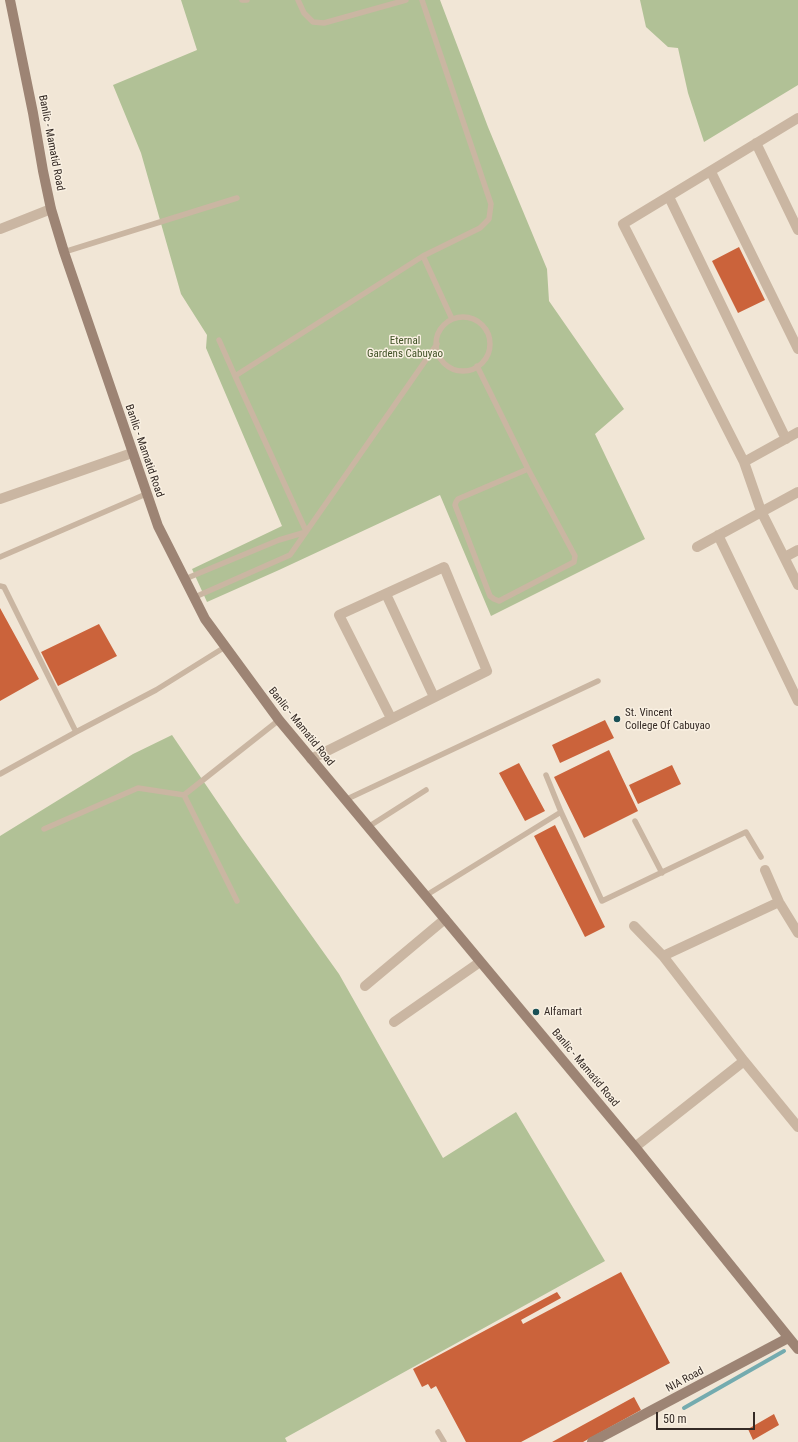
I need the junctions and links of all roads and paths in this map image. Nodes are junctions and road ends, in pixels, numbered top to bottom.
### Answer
1 (10, 0) edge
2 (242, 0) edge
3 (247, 0) edge
4 (298, 0) edge
5 (406, 0) edge
6 (422, 0) edge
7 (797, 120) edge
8 (756, 144) junction
9 (710, 172) junction
10 (669, 197) junction
11 (237, 198) dead end
12 (51, 209) junction
13 (0, 229) edge
14 (798, 230) edge
15 (64, 252) junction
16 (422, 256) junction
17 (452, 319) junction
18 (219, 340) dead end
19 (436, 344) junction
20 (798, 349) edge
21 (477, 366) junction
22 (234, 376) junction
23 (798, 432) edge
24 (786, 439) junction
25 (132, 453) junction
26 (744, 462) junction
27 (528, 469) junction
28 (798, 492) edge
29 (146, 494) junction
30 (0, 498) edge
31 (761, 511) junction
32 (306, 532) junction
33 (718, 535) junction
34 (698, 547) dead end
35 (798, 550) edge
36 (0, 557) edge
37 (784, 557) junction
38 (185, 579) junction
39 (798, 585) edge
40 (0, 586) edge
41 (386, 594) junction
42 (195, 597) junction
43 (225, 647) junction
44 (598, 681) dead end
45 (434, 697) junction
46 (798, 701) edge
47 (391, 718) junction
48 (279, 720) junction
49 (76, 732) junction
50 (311, 759) junction
51 (0, 774) edge
52 (546, 775) dead end
53 (426, 790) dead end
54 (184, 795) junction
55 (345, 800) junction
56 (561, 812) junction
57 (635, 821) dead end
58 (368, 827) junction
59 (44, 828) dead end
60 (761, 857) dead end
61 (765, 870) dead end
62 (662, 874) junction
63 (425, 896) junction
64 (237, 901) dead end
65 (779, 902) junction
66 (444, 919) junction
67 (634, 926) dead end
68 (798, 933) edge
69 (663, 956) junction
70 (480, 962) junction
71 (365, 986) dead end
72 (394, 1022) dead end
73 (744, 1061) junction
74 (798, 1127) edge
75 (635, 1147) junction
76 (788, 1338) junction
77 (798, 1349) edge
78 (438, 1432) dead end
79 (444, 1442) edge
80 (592, 1442) edge

1 - 12 main road, Banlic - Mamatid Road
2 - 3 lane
4 - 5 lane
6 - 16 lane
7 - 8 street
8 - 9 street
8 - 14 street
9 - 10 street
9 - 20 street
10 - 24 street
10 - 26 street
11 - 15 lane
12 - 13 street
12 - 15 main road, Banlic - Mamatid Road
15 - 25 main road, Banlic - Mamatid Road
16 - 17 lane
16 - 22 lane
17 - 19 lane
17 - 21 lane
18 - 22 lane
19 - 21 lane
19 - 32 lane
21 - 27 lane
22 - 32 lane
23 - 24 street
24 - 26 street
25 - 29 main road, Banlic - Mamatid Road
25 - 30 street
26 - 31 street
27 - 27 lane
28 - 31 street
29 - 36 lane
29 - 38 main road, Banlic - Mamatid Road
31 - 33 street
31 - 37 street
32 - 38 lane
32 - 42 lane
33 - 34 street
33 - 46 street
35 - 37 street
37 - 39 street
38 - 42 main road, Banlic - Mamatid Road
40 - 49 lane
41 - 45 street
41 - 45 street
41 - 47 street
42 - 43 main road, Banlic - Mamatid Road
43 - 48 main road, Banlic - Mamatid Road
43 - 49 lane
44 - 55 lane
45 - 47 street
47 - 50 street
48 - 50 main road, Banlic - Mamatid Road
48 - 54 lane
49 - 51 lane
50 - 55 main road, Banlic - Mamatid Road
52 - 56 lane
53 - 58 lane
54 - 59 lane
54 - 64 lane
55 - 58 main road, Banlic - Mamatid Road
56 - 62 lane
56 - 63 lane
57 - 62 lane
58 - 63 main road, Banlic - Mamatid Road
60 - 62 lane
61 - 65 street
63 - 66 main road, Banlic - Mamatid Road
65 - 68 street
65 - 69 street
66 - 70 main road, Banlic - Mamatid Road
66 - 71 street
67 - 69 street
69 - 73 street
70 - 72 street
70 - 75 main road, Banlic - Mamatid Road
73 - 74 street
73 - 75 street
75 - 76 main road, Banlic - Mamatid Road
76 - 77 main road, Banlic - Mamatid Road
76 - 80 main road, NIA Road
78 - 79 lane

